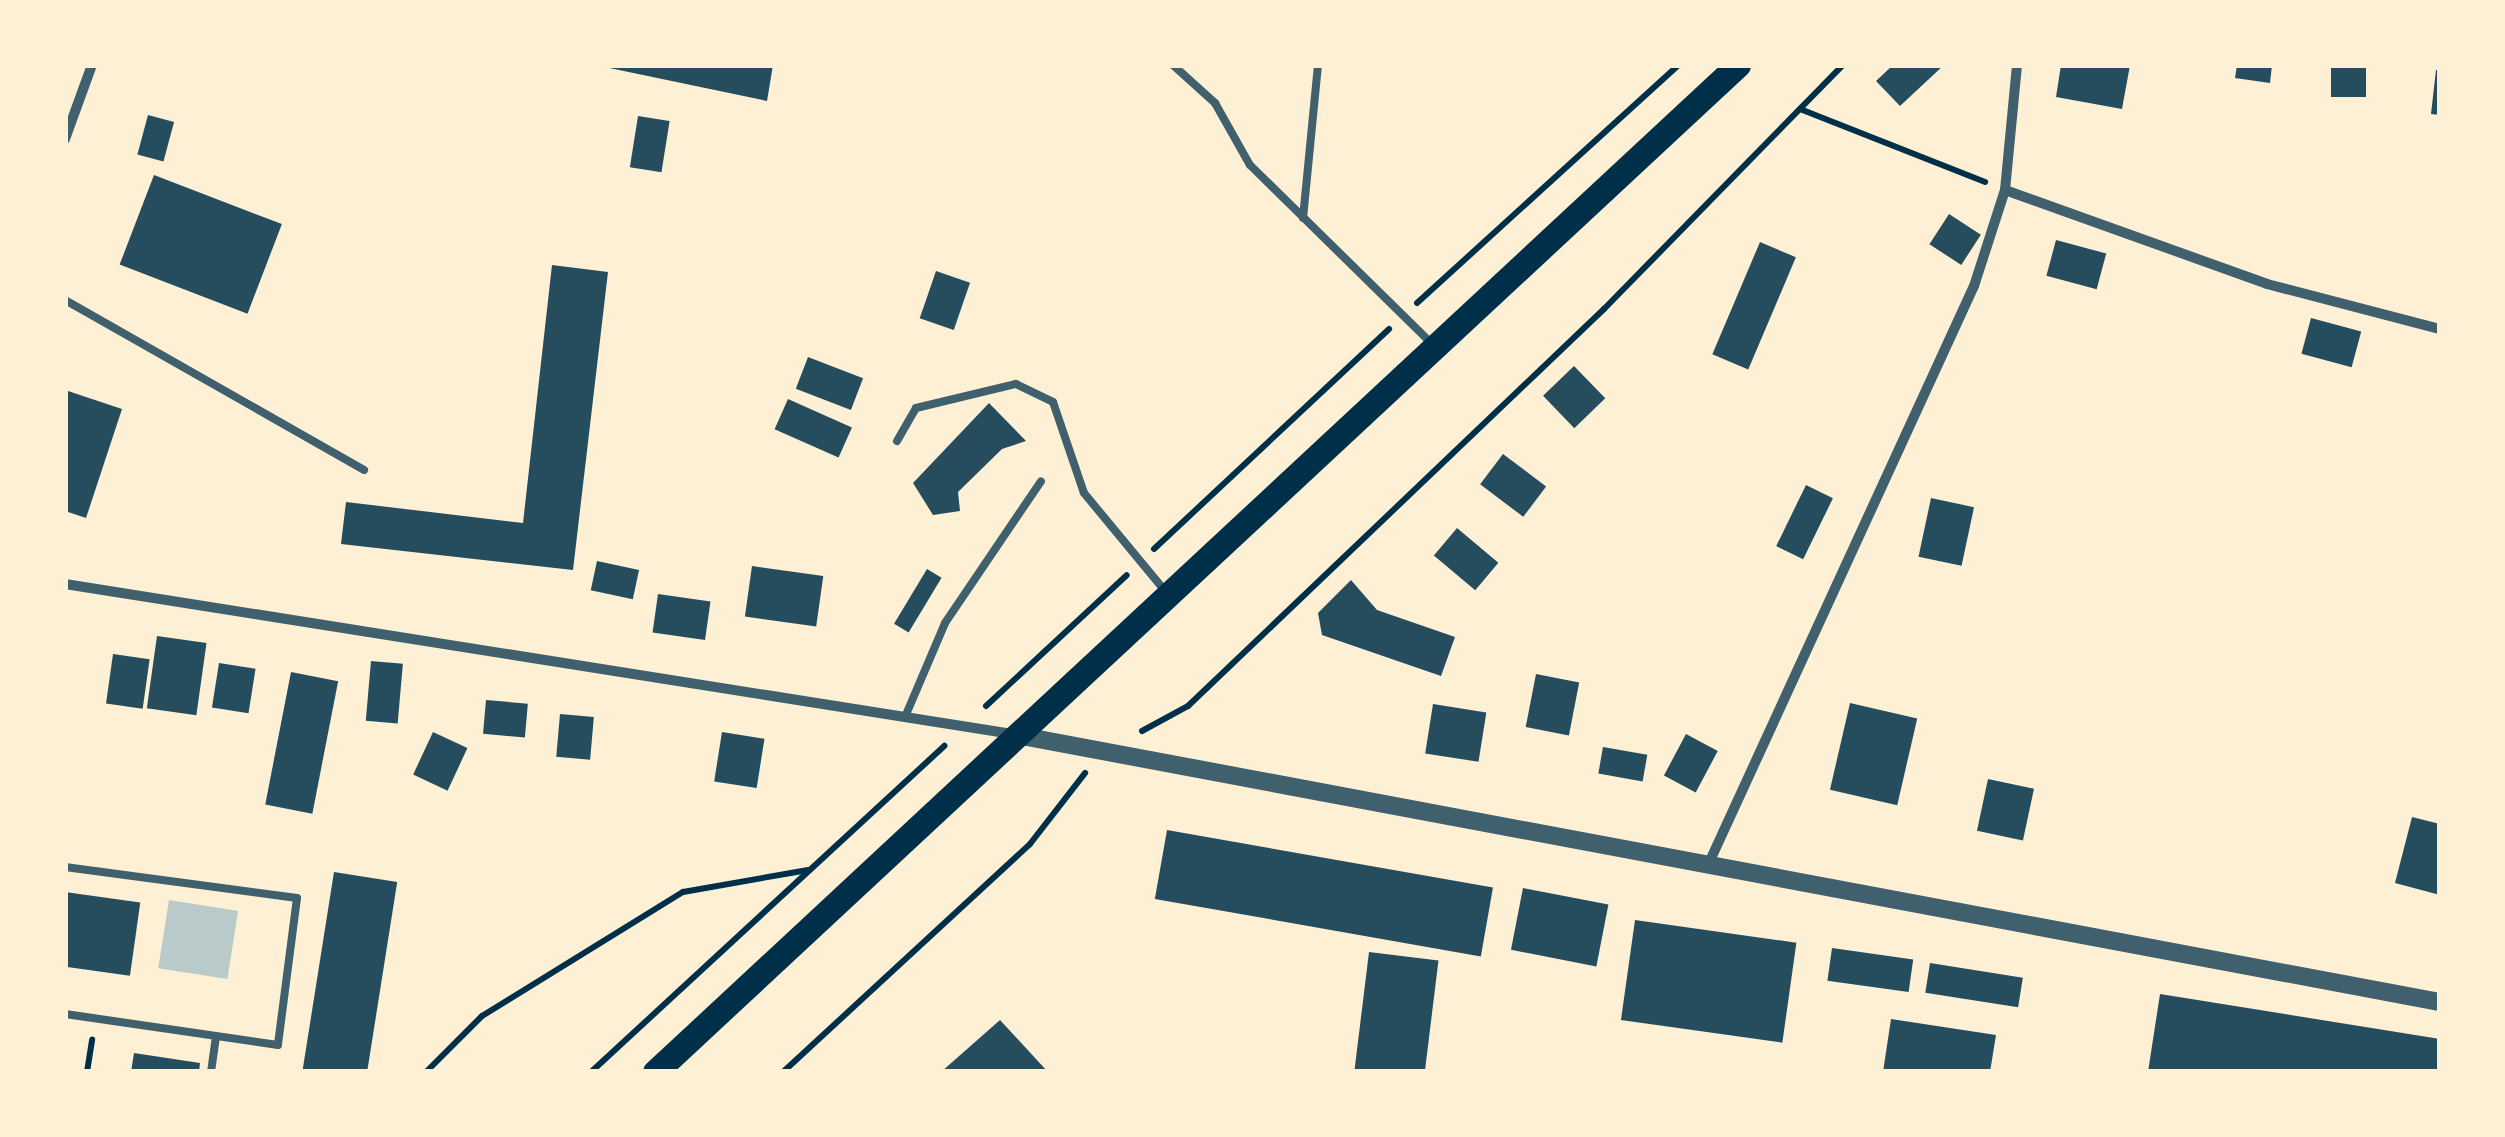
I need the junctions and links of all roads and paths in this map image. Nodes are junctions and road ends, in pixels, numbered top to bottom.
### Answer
1 (92, 65) edge
2 (1173, 65) edge
3 (1318, 65) edge
4 (1738, 65) edge
5 (1842, 65) edge
6 (2017, 65) edge
7 (1800, 108) junction
8 (65, 139) edge
9 (2005, 190) junction
10 (1303, 218) junction
11 (65, 300) edge
12 (2440, 329) edge
13 (1434, 347) junction
14 (897, 440) dead end
15 (364, 470) dead end
16 (1041, 481) dead end
17 (65, 584) edge
18 (1168, 594) junction
19 (905, 717) junction
20 (1017, 735) junction
21 (1099, 755) junction
22 (1708, 866) junction
23 (65, 867) edge
24 (809, 870) dead end
25 (2440, 1002) edge
26 (65, 1014) edge
27 (95, 1019) junction
28 (216, 1036) junction
29 (87, 1072) edge
30 (211, 1072) edge
31 (426, 1072) edge
32 (655, 1072) edge
33 (783, 1072) edge

1 - 8 street
2 - 10 lane
3 - 10 lane
4 - 13 main road
5 - 7 path
6 - 9 street
7 - 9 path
7 - 21 path
9 - 12 street
9 - 22 street
10 - 13 lane
11 - 15 lane
13 - 18 main road
14 - 18 lane
16 - 19 lane
17 - 19 street
18 - 20 main road
19 - 20 street
20 - 21 street
20 - 32 main road
21 - 22 street
21 - 33 path
22 - 25 street
23 - 28 lane
24 - 31 path
26 - 27 lane
27 - 28 lane
27 - 29 path
28 - 30 lane

